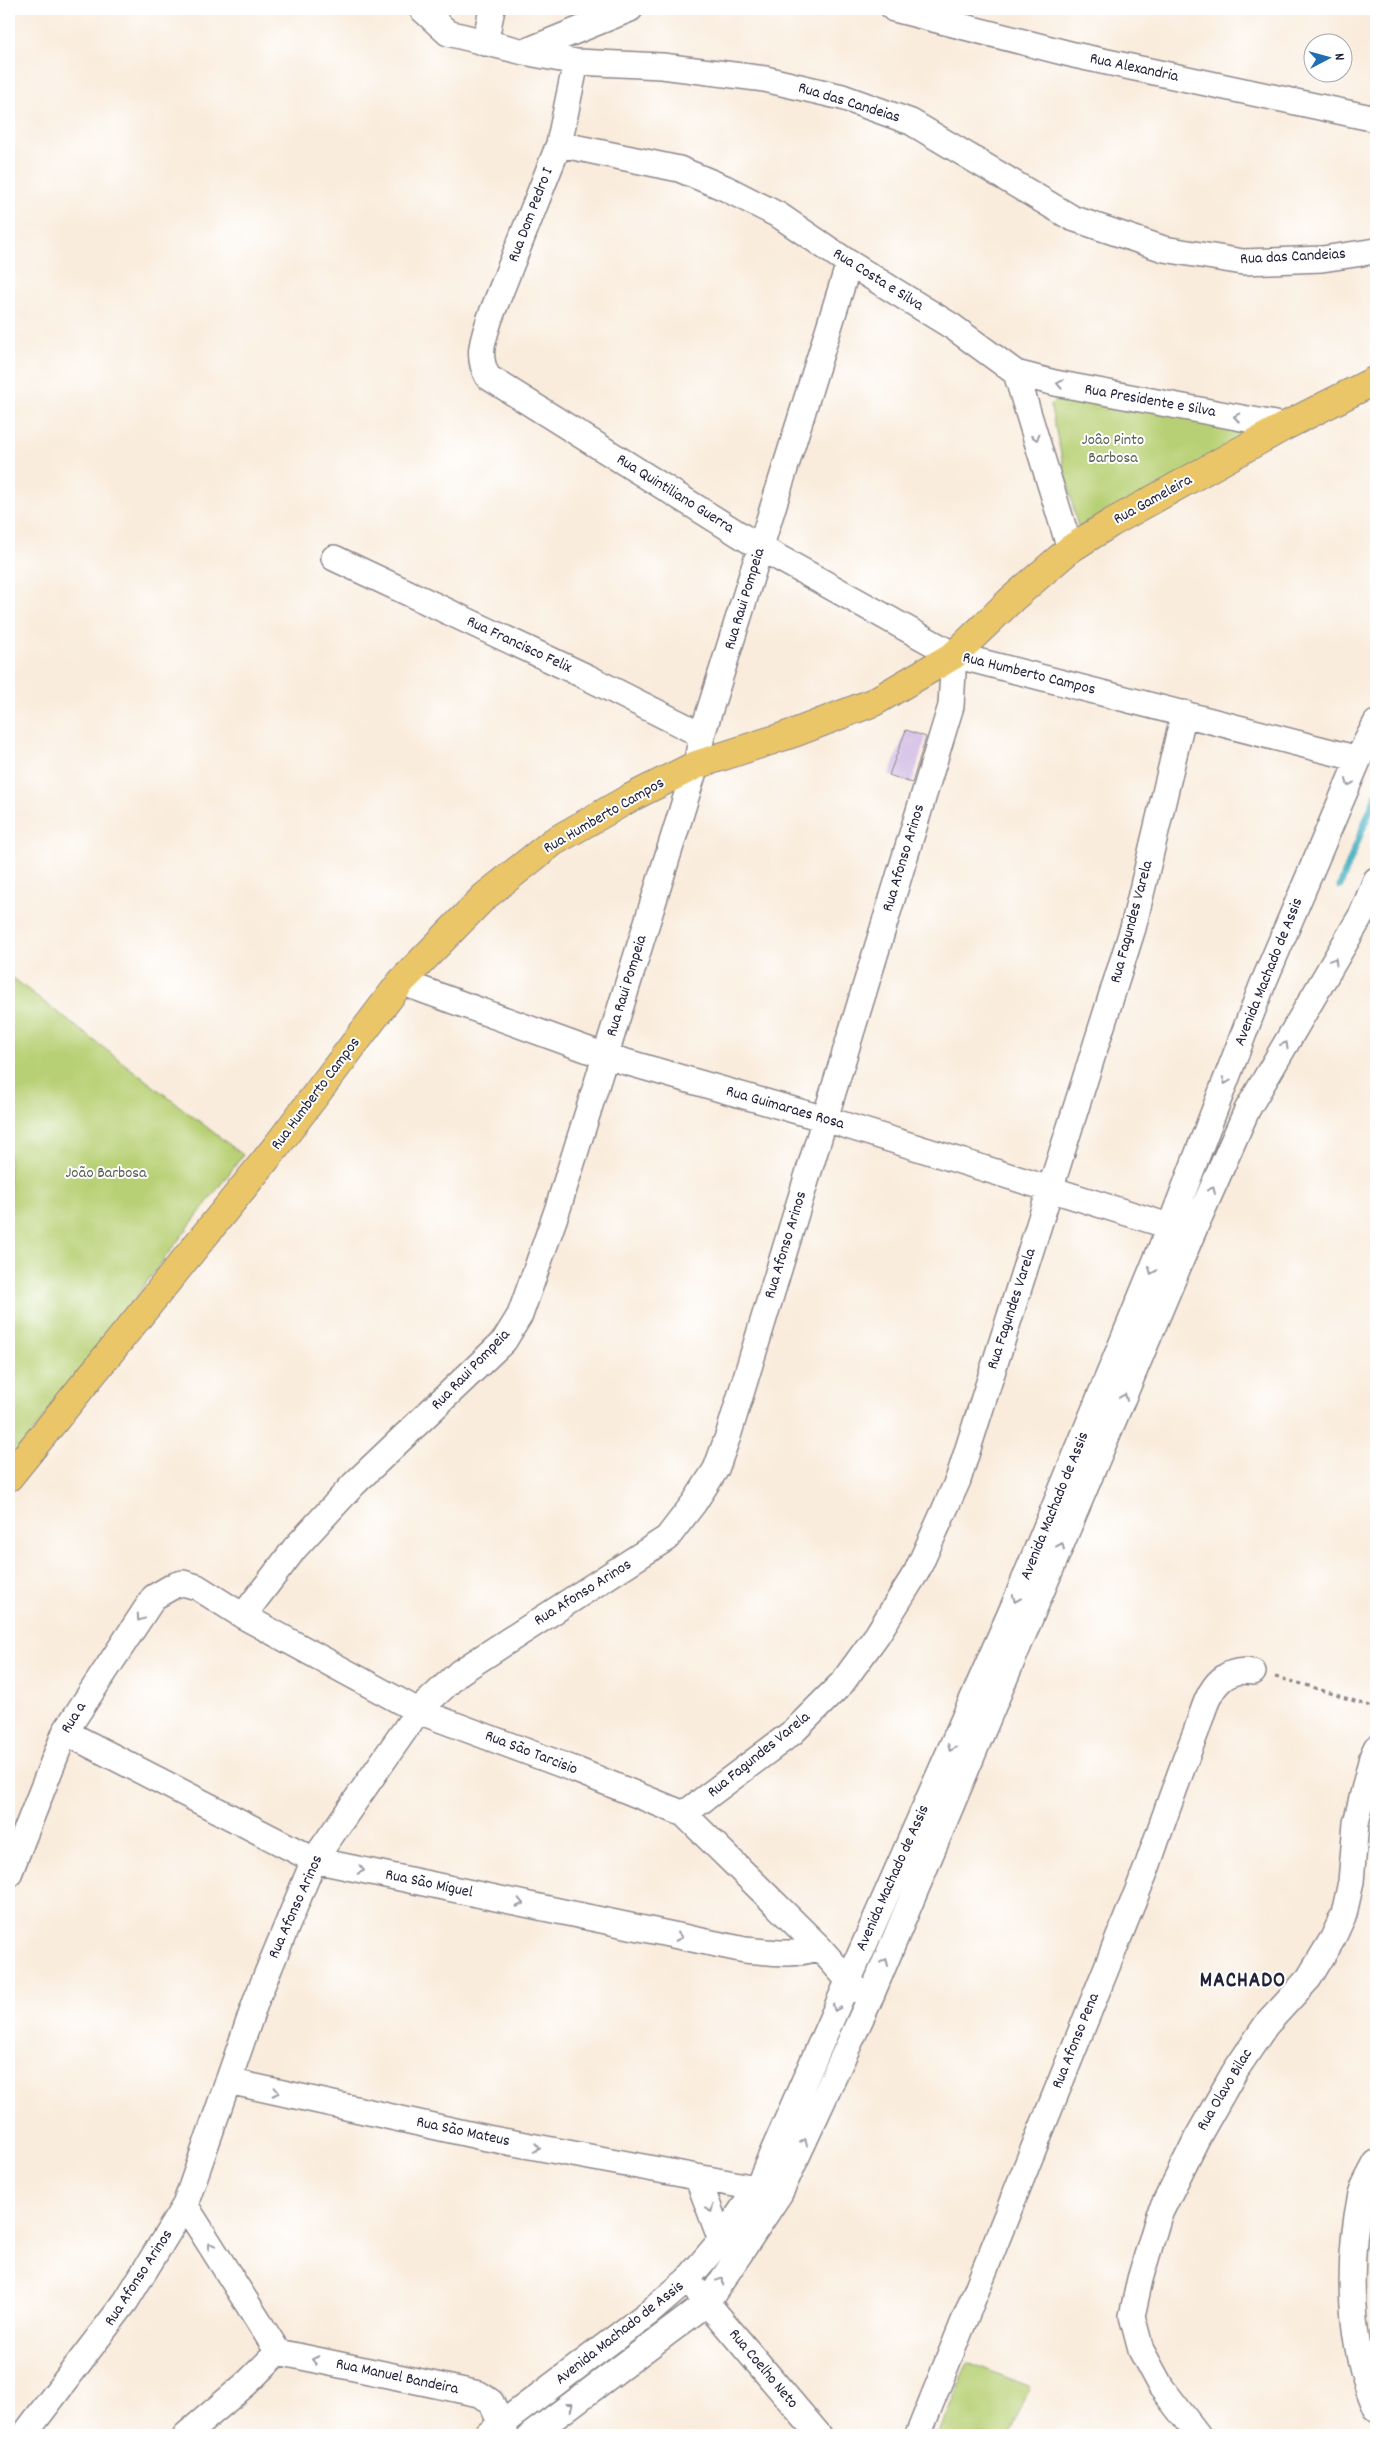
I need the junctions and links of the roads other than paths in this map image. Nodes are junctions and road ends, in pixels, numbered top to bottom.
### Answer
1 (422, 9) edge
2 (492, 9) edge
3 (630, 9) edge
4 (894, 9) edge
5 (485, 43) junction
6 (524, 52) junction
7 (576, 62) junction
8 (1376, 119) edge
9 (559, 144) junction
10 (1376, 251) edge
11 (850, 263) junction
12 (482, 366) joint
13 (1016, 373) junction
14 (1376, 380) edge
15 (1285, 426) junction
16 (761, 548) junction
17 (1070, 549) junction
18 (334, 558) dead end
19 (954, 654) junction
20 (1184, 713) junction
21 (1376, 723) edge
22 (702, 735) junction
23 (1359, 758) junction
24 (696, 765) junction
25 (1376, 880) edge
26 (402, 982) junction
27 (605, 1056) junction
28 (825, 1120) junction
29 (1051, 1189) junction
30 (1181, 1230) junction
31 (9, 1476) edge
32 (174, 1584) joint
33 (243, 1616) junction
34 (1253, 1672) road end
35 (418, 1711) junction
36 (64, 1732) junction
37 (1376, 1748) edge
38 (684, 1814) junction
39 (314, 1860) junction
40 (9, 1874) edge
41 (819, 1947) junction
42 (848, 1980) junction
43 (868, 2003) junction
44 (228, 2081) junction
45 (1376, 2163) edge
46 (698, 2179) junction
47 (769, 2191) junction
48 (186, 2205) junction
49 (721, 2240) junction
50 (687, 2280) junction
51 (707, 2303) junction
52 (278, 2352) junction
53 (1376, 2408) edge
54 (498, 2431) edge
55 (24, 2435) edge
56 (186, 2435) edge
57 (531, 2435) edge
58 (819, 2435) edge
59 (918, 2435) edge
60 (1198, 2435) edge

1 - 5 street, Rua das Candeias
2 - 5 street
3 - 6 street
4 - 8 street, Rua Alexandria
5 - 6 street, Rua das Candeias
6 - 7 street, Rua das Candeias
7 - 9 street, Rua Dom Pedro I
7 - 10 street, Rua das Candeias
9 - 11 street, Rua Costa e Silva
9 - 12 street, Rua Dom Pedro I
11 - 13 street, Rua Costa e Silva
11 - 16 street, Rua Raui Pompeia
12 - 16 street, Rua Quintiliano Guerra
15 -> 13 street, Rua Presidente e Silva
13 -> 17 street
14 - 15 main road, Rua Gameleira
15 - 17 main road, Rua Gameleira
16 - 19 street, Rua Quintiliano Guerra
16 - 22 street, Rua Raui Pompeia
17 - 19 main road, Rua Gameleira
18 - 22 street, Rua Francisco Felix
19 - 20 street, Rua Humberto Campos
19 - 24 main road, Rua Humberto Campos
19 - 28 street, Rua Afonso Arinos
20 - 23 street, Rua Humberto Campos
20 - 29 street, Rua Fagundes Varela
21 - 23 street, Avenida Machado de Assis
22 - 24 street, Rua Raui Pompeia
23 -> 30 street, Avenida Machado de Assis
24 - 26 main road, Rua Humberto Campos
24 - 27 street, Rua Raui Pompeia
30 -> 25 street, Avenida Machado de Assis
26 - 27 street, Rua Guimaraes Rosa
26 - 31 main road, Rua Humberto Campos
27 - 28 street, Rua Guimaraes Rosa
27 - 33 street, Rua Raui Pompeia
28 - 29 street, Rua Guimaraes Rosa
28 - 35 street, Rua Afonso Arinos
29 - 30 street, Rua Guimaraes Rosa
29 - 38 street, Rua Fagundes Varela
30 -> 42 street, Avenida Machado de Assis
43 -> 30 street, Avenida Machado de Assis
32 - 33 street, Rua São Tarcisio
32 -> 36 street, Rua a
33 - 35 street, Rua São Tarcisio
34 - 59 street, Rua Afonso Pena
35 - 38 street, Rua São Tarcisio
35 - 39 street, Rua Afonso Arinos
36 - 39 street, Rua São Miguel
36 - 40 street, Rua a
37 - 60 street, Rua Olavo Bilac
38 - 41 street, Rua São Tarcisio
39 -> 41 street, Rua São Miguel
39 - 44 street, Rua Afonso Arinos
41 - 42 street, Rua São Tarcisio
42 - 43 street, Rua São Tarcisio
42 -> 47 street, Avenida Machado de Assis
47 -> 43 street, Avenida Machado de Assis
44 -> 46 street, Rua São Mateus
44 - 48 street, Rua Afonso Arinos
45 - 53 street
46 - 47 street, Rua São Mateus
46 -> 49 street
47 - 49 street, Avenida Machado de Assis
51 -> 47 street, Avenida Machado de Assis
52 -> 48 street
48 - 55 street, Rua Afonso Arinos
49 - 50 street, Avenida Machado de Assis
50 - 51 street, Rua Coelho Neto
50 - 54 street, Avenida Machado de Assis
57 -> 51 street, Avenida Machado de Assis
51 - 58 street, Rua Coelho Neto
54 -> 52 street, Rua Manuel Bandeira
52 - 56 street

